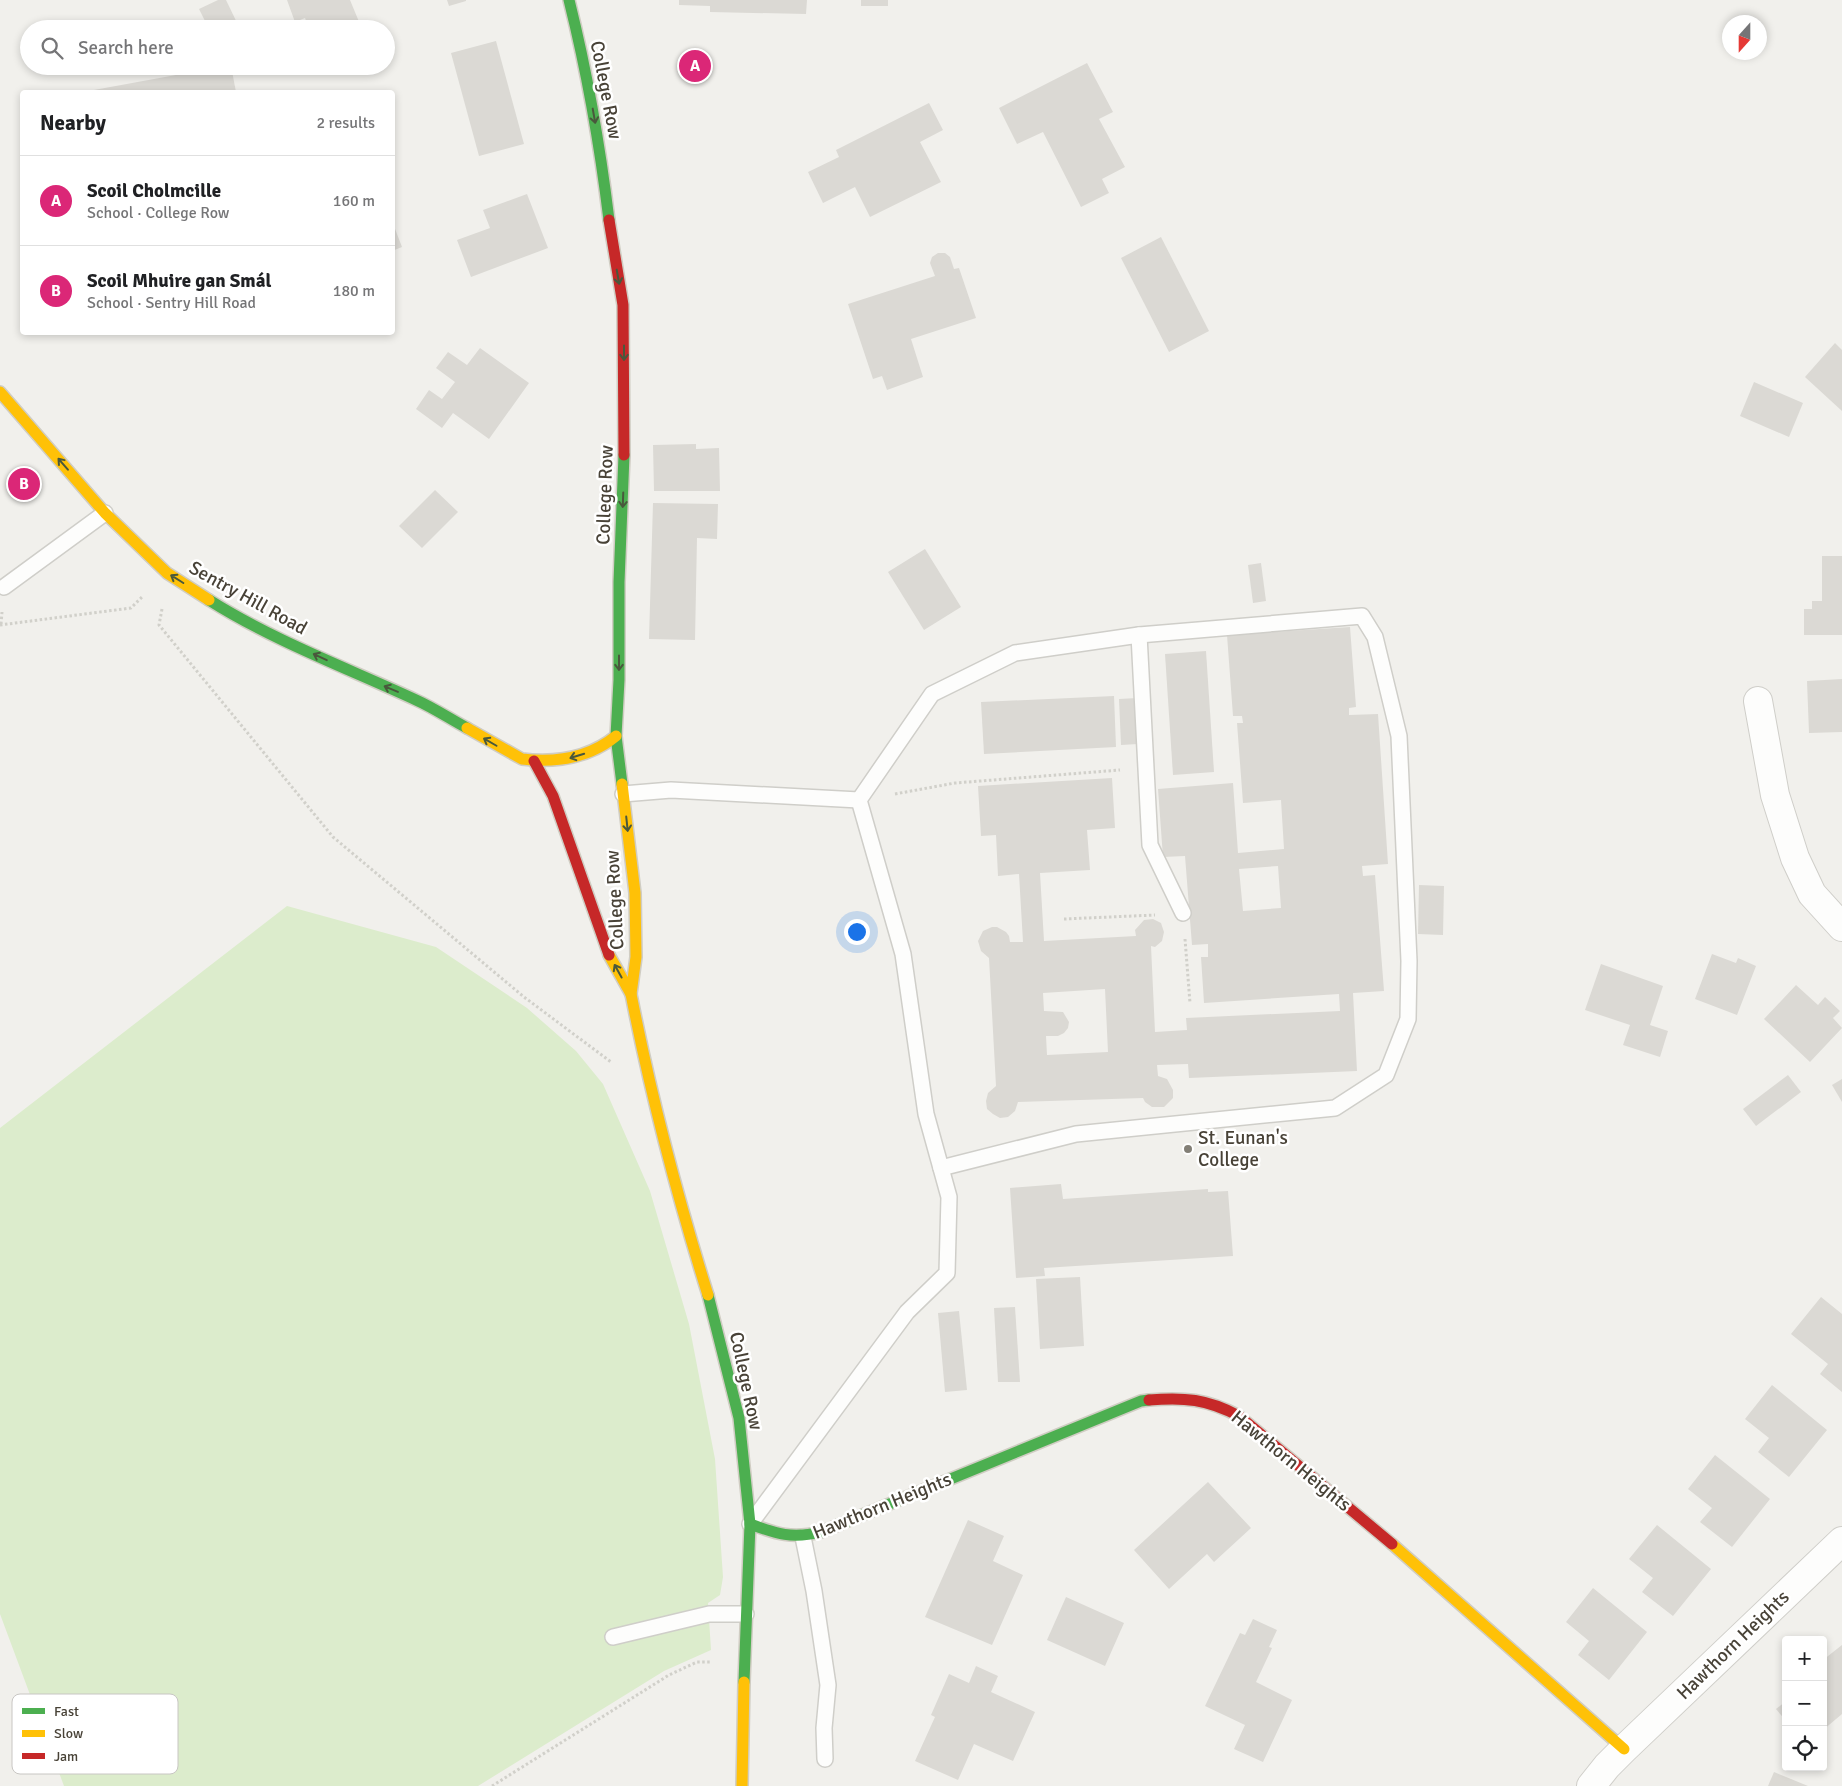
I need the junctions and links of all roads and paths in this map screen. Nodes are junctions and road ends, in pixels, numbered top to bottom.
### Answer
1 (569, 0) edge
2 (0, 392) edge
3 (104, 513) junction
4 (167, 573) junction
5 (4, 587) dead end
6 (0, 625) edge
7 (1139, 635) junction
8 (1758, 702) dead end
9 (616, 736) junction
10 (534, 761) junction
11 (1146, 768) junction
12 (624, 794) junction
13 (859, 800) junction
14 (1183, 913) junction
15 (1064, 919) dead end
16 (1842, 927) edge
17 (631, 994) junction
18 (1190, 1003) dead end
19 (648, 1079) junction
20 (941, 1168) junction
21 (750, 1524) junction
22 (803, 1537) junction
23 (1842, 1541) edge
24 (746, 1614) junction
25 (614, 1637) dead end
26 (710, 1662) dead end
27 (1624, 1749) junction
28 (825, 1759) dead end
29 (492, 1786) edge
30 (742, 1786) edge
31 (1591, 1786) edge

1 -> 9 street, College Row
3 -> 2 street, Sentry Hill Road
3 - 4 street, Sentry Hill Road
3 - 5 lane
4 - 6 path
10 -> 4 street, Sentry Hill Road
4 - 19 path
7 - 11 lane
7 - 13 lane
7 - 20 lane
8 - 16 street
9 -> 10 street
9 - 12 street, College Row
17 -> 10 street, College Row
11 - 13 path
11 - 14 lane
12 - 13 lane
12 -> 17 street, College Row
13 - 20 lane
14 - 15 path
14 - 18 path
17 - 19 street, College Row
19 - 21 street, College Row
20 - 21 lane
21 - 22 street, Hawthorn Heights
21 - 24 street, College Row
22 - 27 street, Hawthorn Heights
22 - 28 lane
23 - 27 street, Hawthorn Heights
24 - 25 lane
24 - 30 street, College Row
26 - 29 path
27 - 31 street, Hawthorn Heights

